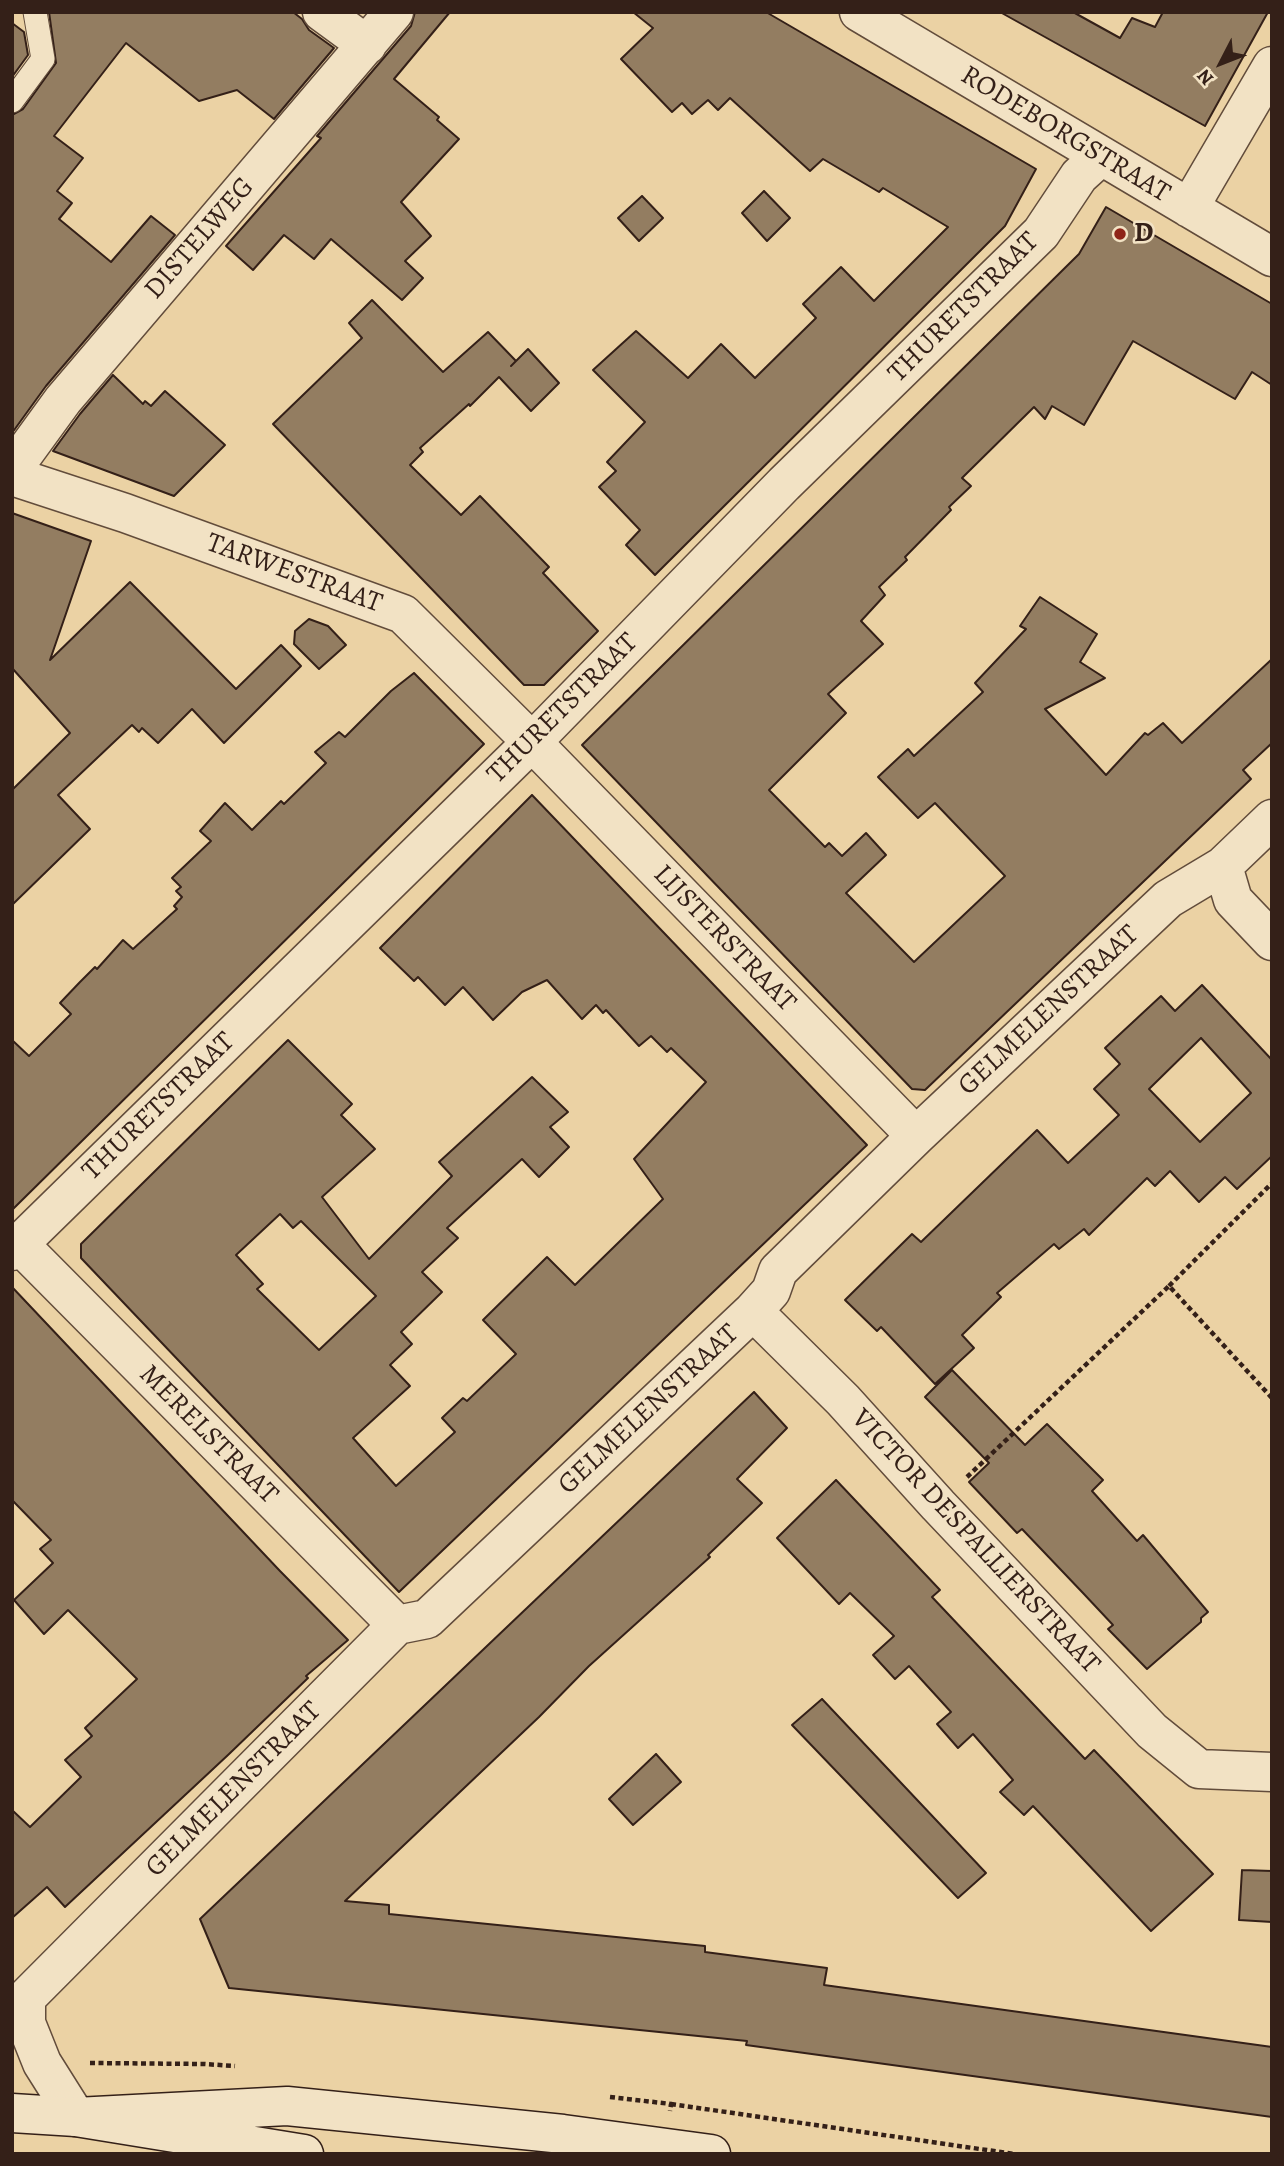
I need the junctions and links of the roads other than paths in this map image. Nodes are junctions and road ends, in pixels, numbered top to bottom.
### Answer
1 (35, 12) edge
2 (322, 12) edge
3 (394, 12) edge
4 (859, 12) edge
5 (367, 45) junction
6 (1272, 66) edge
7 (12, 101) edge
8 (1101, 156) junction
9 (1189, 208) junction
10 (1272, 257) edge
11 (12, 470) edge
12 (12, 476) edge
13 (532, 742) junction
14 (1272, 819) edge
15 (1223, 866) junction
16 (1272, 941) edge
17 (916, 1136) junction
18 (16, 1248) edge
19 (753, 1311) junction
20 (397, 1625) junction
21 (1272, 1772) edge
22 (19, 2006) edge
23 (12, 2113) edge
24 (76, 2117) junction
25 (560, 2147) edge
26 (304, 2154) edge
27 (711, 2154) edge

1 - 7 lane
2 - 5 street
3 - 5 street, DISTELWEG
4 - 8 street, RODEBORGSTRAAT
5 - 11 street, DISTELWEG
6 - 9 street
8 - 9 street, RODEBORGSTRAAT
8 - 13 street, THURETSTRAAT
9 - 10 street, RODEBORGSTRAAT
12 - 13 street, TARWESTRAAT
13 - 17 street, LIJSTERSTRAAT
13 - 18 street, THURETSTRAAT
14 - 15 street, GELMELENSTRAAT
15 - 16 street
15 - 17 street, GELMELENSTRAAT
17 - 19 street, GELMELENSTRAAT
18 - 20 street, MERELSTRAAT
19 - 20 street, GELMELENSTRAAT
19 - 21 street, VICTOR DESPALLIERSTRAAT
20 - 22 street, GELMELENSTRAAT
22 - 24 street, GELMELENSTRAAT
23 - 24 street
24 - 25 street
24 - 26 street
25 - 27 street

